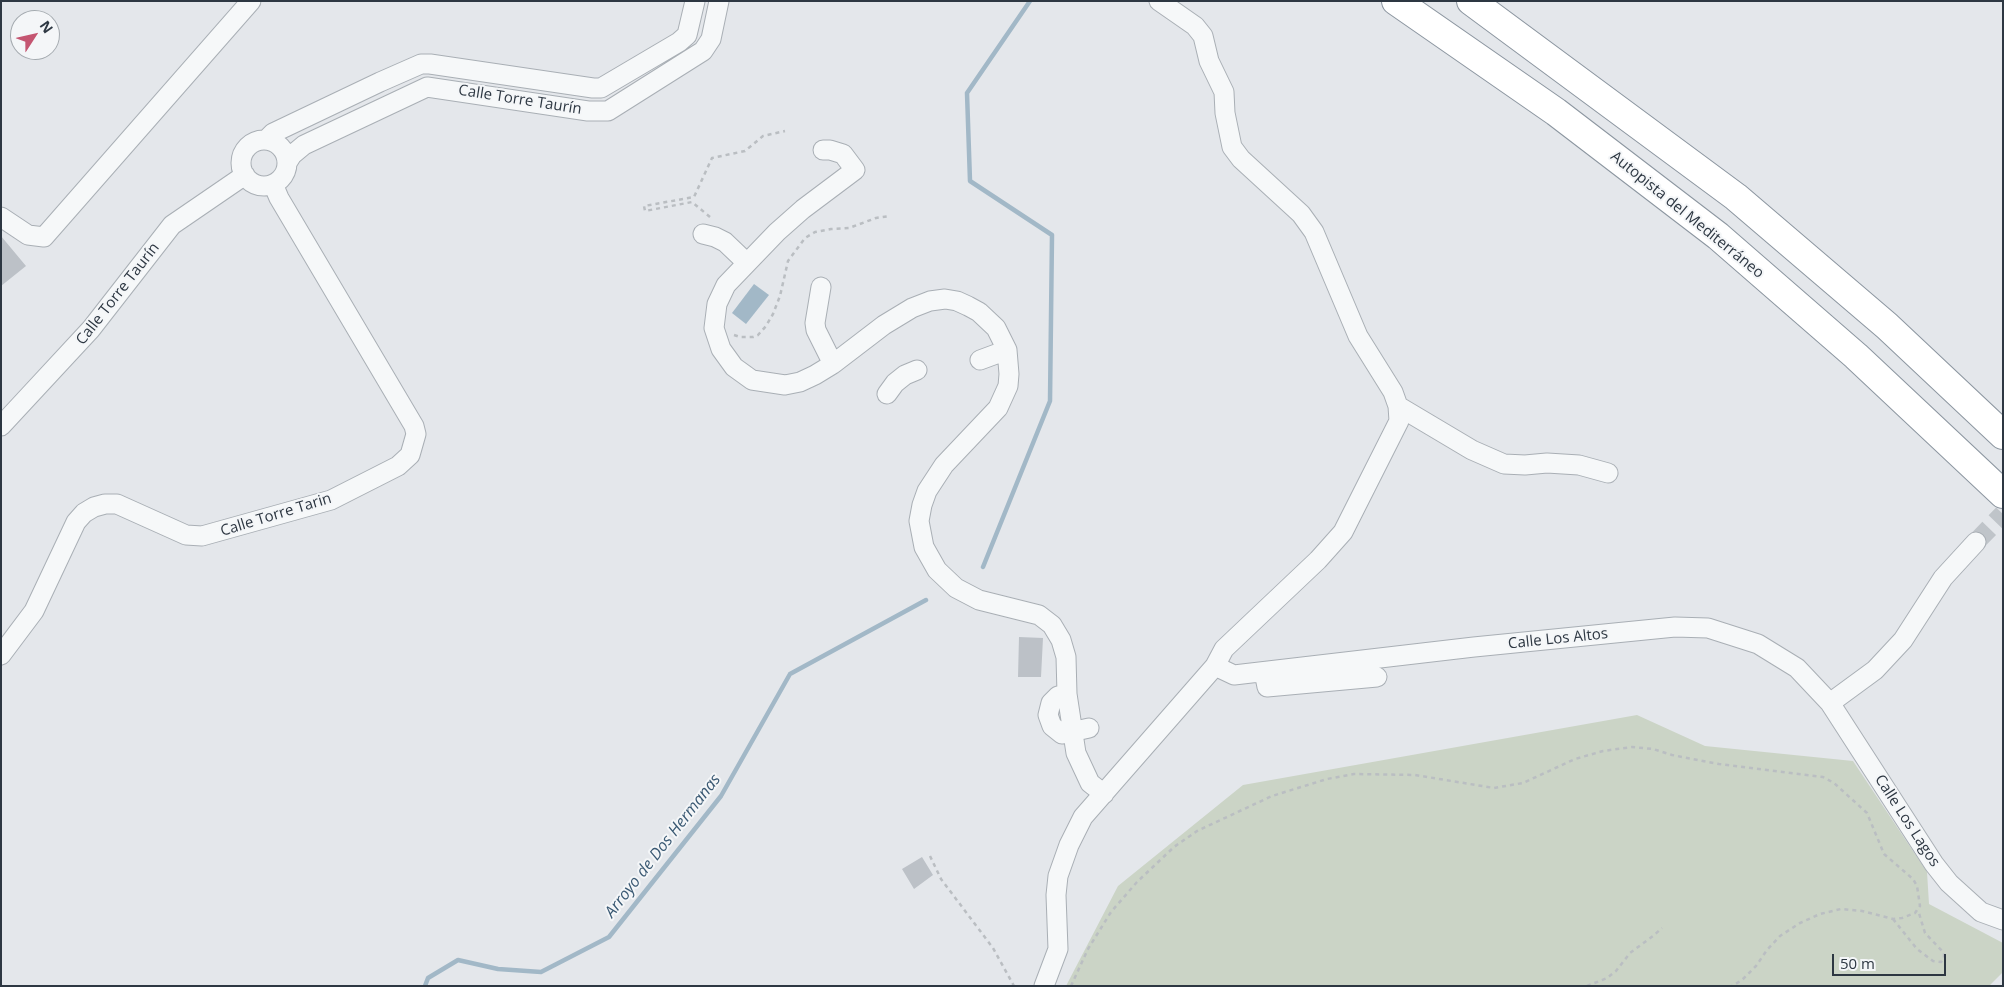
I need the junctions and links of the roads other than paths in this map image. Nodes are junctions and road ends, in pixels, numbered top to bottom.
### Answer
1 (251, 1) edge
2 (695, 1) edge
3 (720, 1) edge
4 (1159, 1) edge
5 (1396, 1) edge
6 (1471, 1) edge
7 (266, 140) junction
8 (823, 150) dead end
9 (287, 163) junction
10 (245, 175) junction
11 (273, 184) junction
12 (1, 217) edge
13 (708, 227) road end
14 (747, 264) junction
15 (821, 288) dead end
16 (1007, 350) junction
17 (980, 360) dead end
18 (833, 364) junction
19 (917, 370) dead end
20 (887, 394) dead end
21 (1398, 406) junction
22 (1, 426) edge
23 (2003, 435) edge
24 (1608, 473) dead end
25 (2003, 494) edge
26 (1976, 542) tunnel mouth
27 (1, 655) edge
28 (1215, 666) junction
29 (1264, 672) junction
30 (1377, 677) dead end
31 (1830, 703) junction
32 (1104, 794) junction
33 (2003, 920) edge
34 (1044, 986) edge

1 - 12 street
2 - 7 street, Calle Torre Taurín
3 - 9 street, Calle Torre Taurín
4 - 21 street
5 - 25 highway, Autopista del Mediterráneo
6 - 23 highway
7 - 9 street
7 - 10 street
8 - 14 street
9 - 11 street
10 - 11 street
10 - 22 street, Calle Torre Taurín
11 - 27 street, Calle Torre Tarin
13 - 14 street
14 - 18 street
15 - 18 street
16 - 17 street
16 - 18 street
16 - 32 street
19 - 20 street
21 - 24 street
21 - 28 street
26 - 31 street
28 - 29 street, Calle Los Altos
28 - 32 street
29 - 30 street
29 - 31 street, Calle Los Altos
31 - 33 street, Calle Los Lagos
32 - 34 street

